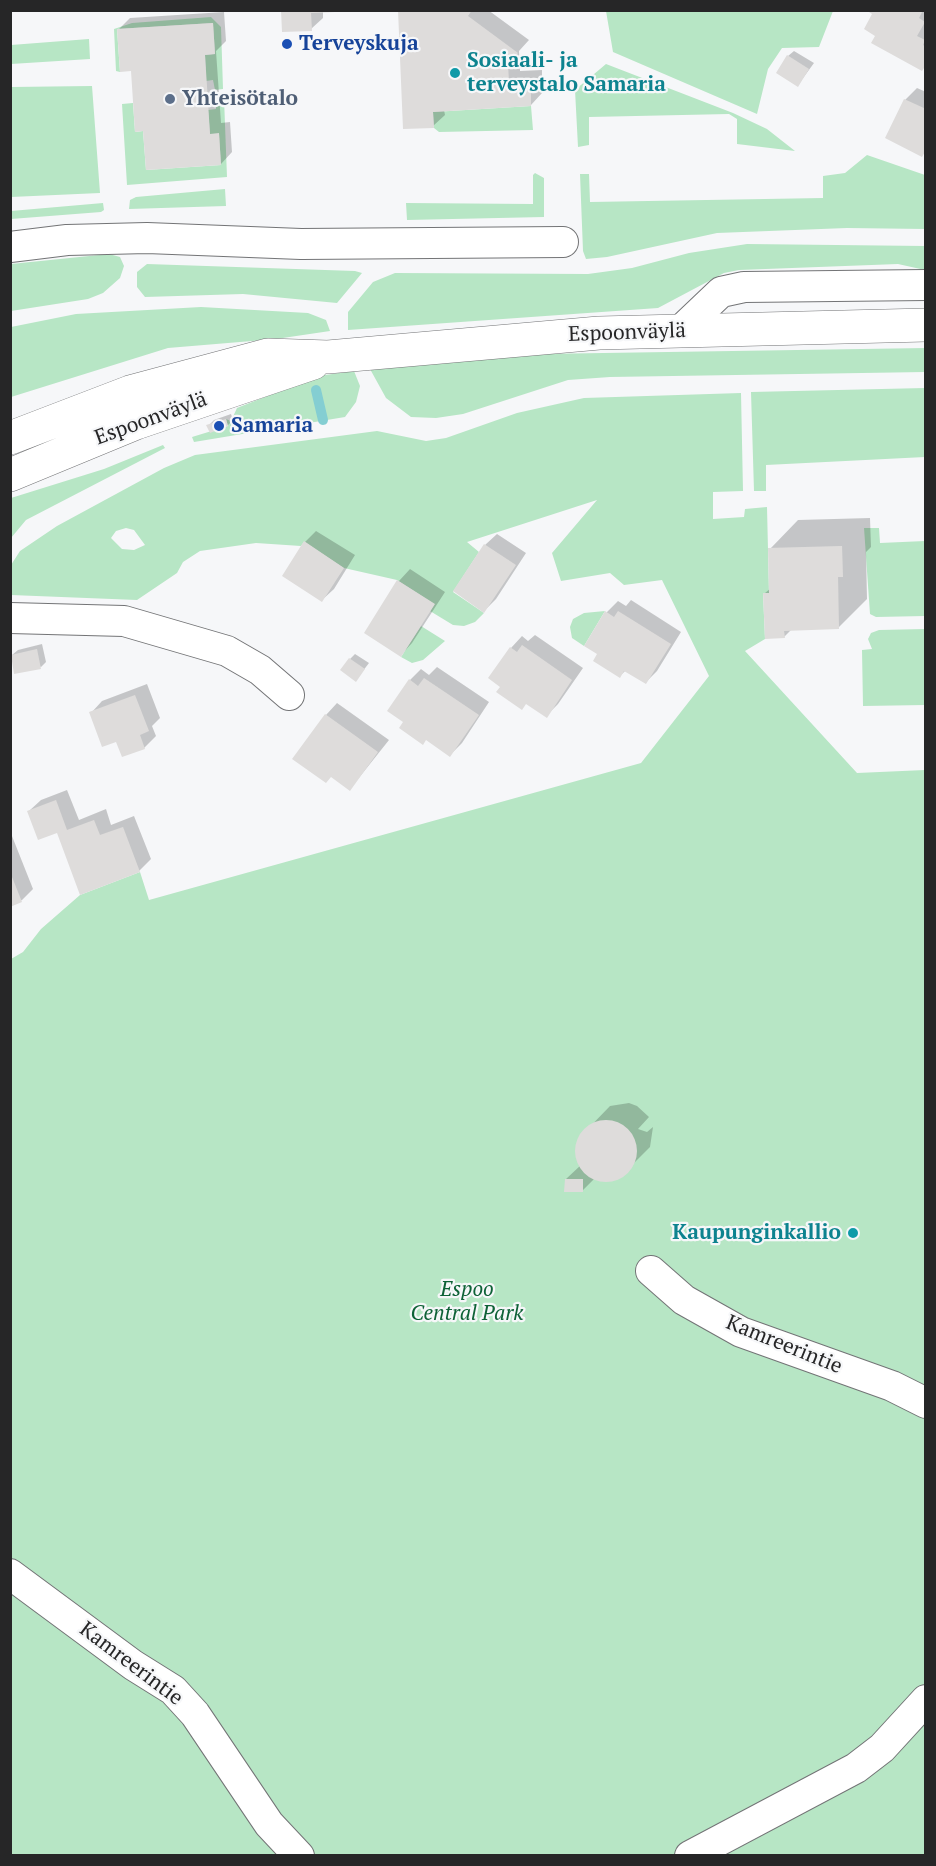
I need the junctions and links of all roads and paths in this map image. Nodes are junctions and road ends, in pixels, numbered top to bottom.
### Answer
1 (562, 242) dead end
2 (10, 247) edge
3 (926, 285) edge
4 (926, 325) edge
5 (680, 331) junction
6 (328, 357) junction
7 (10, 438) edge
8 (10, 475) edge
9 (10, 618) edge
10 (289, 695) dead end
11 (651, 1271) dead end
12 (926, 1402) edge
13 (10, 1574) edge
14 (926, 1700) edge
15 (299, 1856) edge
16 (690, 1856) edge

1 - 2 street
3 - 5 street
4 - 5 main road, Espoonväylä
5 - 6 main road, Espoonväylä
6 - 7 main road, Espoonväylä
6 - 8 main road, Espoonväylä
9 - 10 street
11 - 12 street, Kamreerintie
13 - 15 street, Kamreerintie
14 - 16 street

